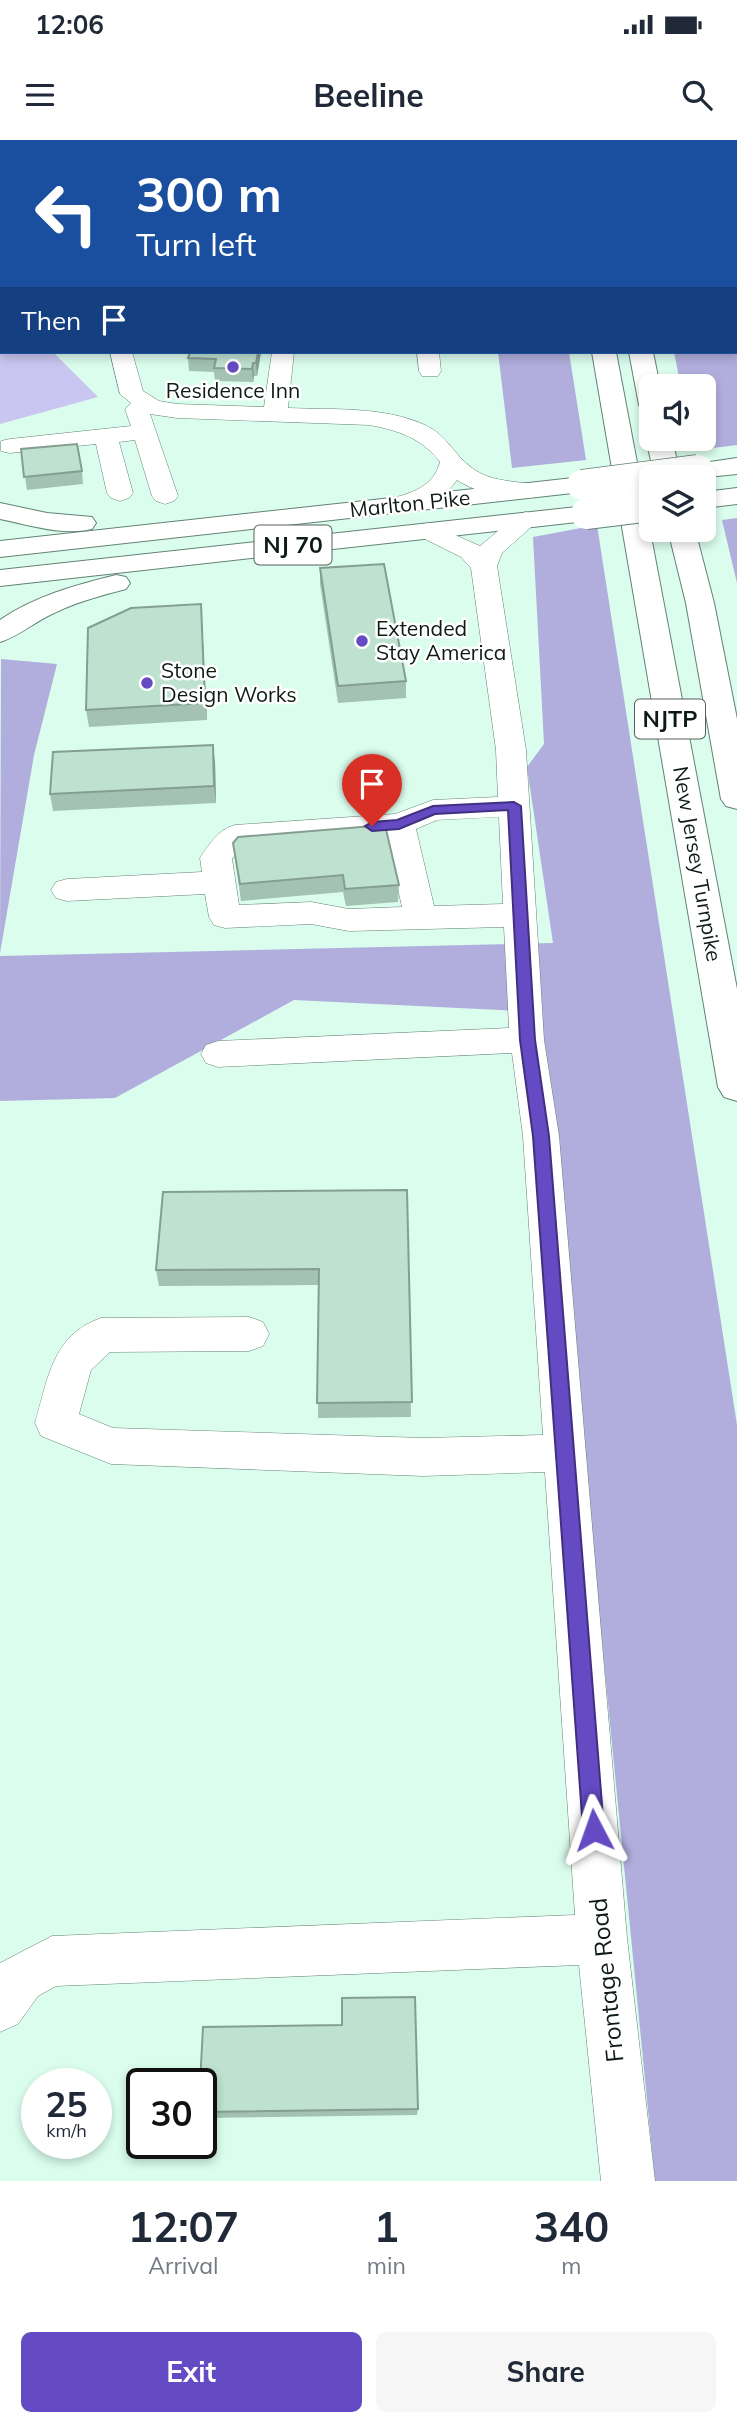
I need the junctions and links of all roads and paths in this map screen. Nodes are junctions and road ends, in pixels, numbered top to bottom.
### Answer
1 (122, 354) edge
2 (283, 354) edge
3 (604, 354) edge
4 (641, 354) edge
5 (645, 374) edge
6 (132, 394) junction
7 (275, 415) junction
8 (144, 432) junction
9 (106, 436) junction
10 (10, 446) dead end
11 (452, 461) junction
12 (737, 466) edge
13 (530, 491) junction
14 (120, 493) dead end
15 (164, 496) dead end
16 (737, 496) edge
17 (716, 499) edge
18 (389, 506) junction
19 (639, 507) edge
20 (0, 511) edge
21 (526, 520) junction
22 (221, 525) junction
23 (428, 531) junction
24 (684, 542) edge
25 (319, 543) junction
26 (0, 549) edge
27 (484, 566) junction
28 (0, 578) edge
29 (0, 633) edge
30 (737, 799) edge
31 (514, 806) junction
32 (399, 824) junction
33 (220, 881) junction
34 (67, 891) dead end
35 (520, 915) junction
36 (421, 918) junction
37 (527, 1040) junction
38 (218, 1055) dead end
39 (737, 1087) edge
40 (249, 1334) dead end
41 (565, 1452) junction
42 (602, 1938) junction
43 (0, 2006) edge
44 (628, 2181) edge

1 - 6 street
2 - 7 street
3 - 39 highway, New Jersey Turnpike / NJTP
4 - 5 highway
6 - 7 street
6 - 8 street
7 - 11 street
8 - 9 street
8 - 15 street
9 - 10 street
9 - 14 street
11 - 13 street
11 - 18 street
12 - 13 highway, Marlton Pike / NJ 70, bridge
13 - 18 highway, Marlton Pike / NJ 70
16 - 17 highway
18 - 22 highway, Marlton Pike / NJ 70
19 - 21 highway, Marlton Pike / NJ 70, bridge
20 - 22 highway
21 - 23 highway, Marlton Pike / NJ 70
21 - 27 street
22 - 26 highway, Marlton Pike / NJ 70
23 - 25 highway, Marlton Pike / NJ 70
23 - 27 street
24 - 30 highway, NJTP
25 - 28 highway, Marlton Pike / NJ 70
25 - 29 highway
27 - 31 street, Frontage Road
31 - 32 street
31 - 35 street, Frontage Road
32 - 33 street
32 - 36 street
33 - 34 street
33 - 36 street
35 - 36 street
35 - 37 street, Frontage Road
37 - 38 street
37 - 41 street, Frontage Road
40 - 41 street
41 - 42 street, Frontage Road
42 - 43 street
42 - 44 street, Frontage Road

